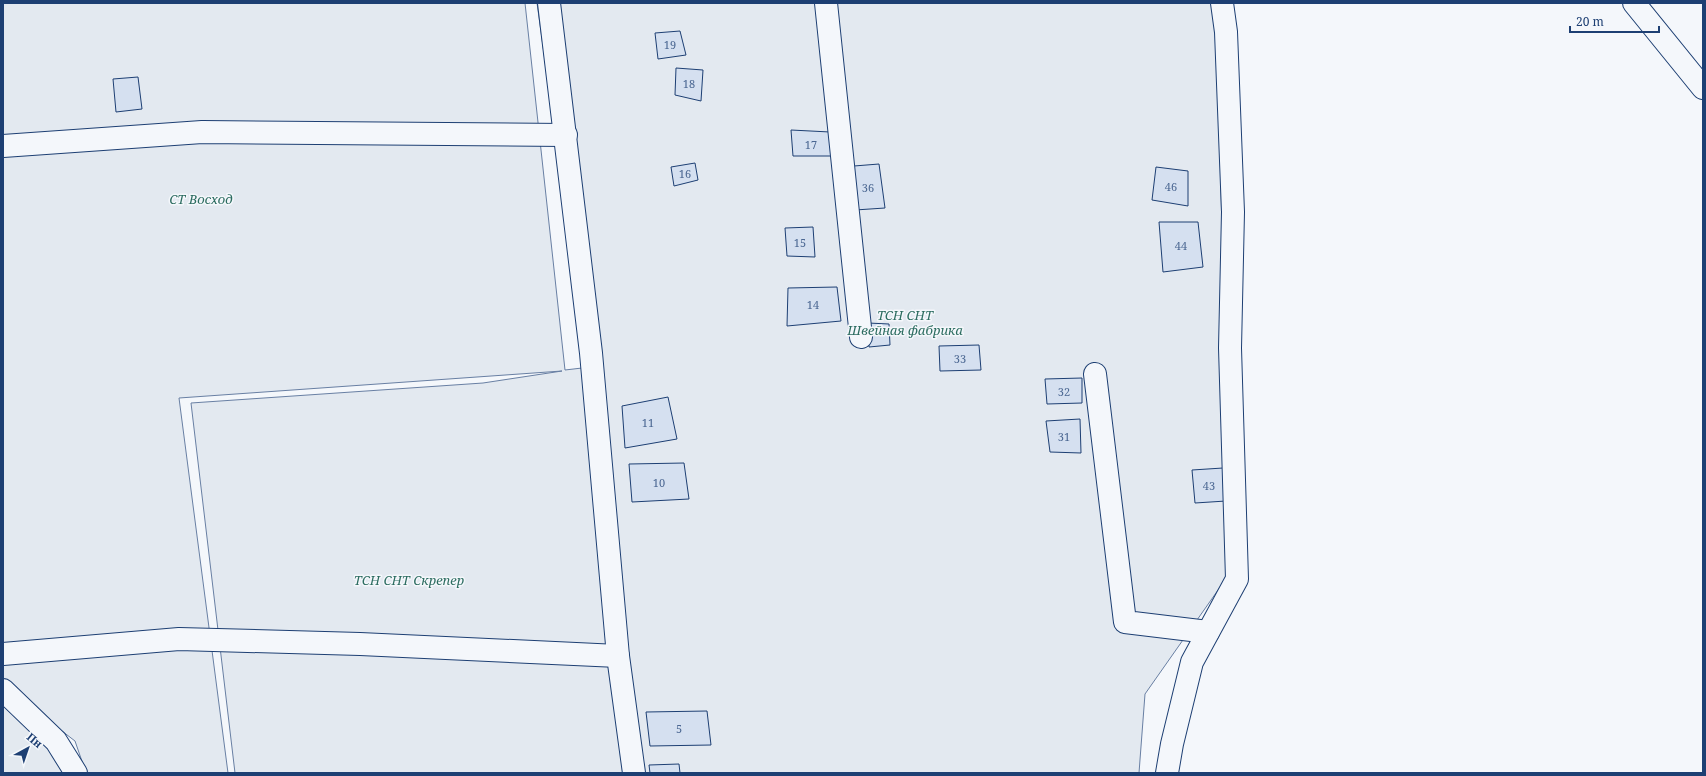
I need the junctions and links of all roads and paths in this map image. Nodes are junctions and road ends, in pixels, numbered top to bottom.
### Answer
1 (549, 3) edge
2 (826, 3) edge
3 (1222, 3) edge
4 (1634, 3) edge
5 (1703, 88) edge
6 (566, 135) junction
7 (3, 146) edge
8 (861, 336) dead end
9 (1095, 374) dead end
10 (1208, 632) junction
11 (3, 654) edge
12 (618, 656) junction
13 (3, 690) edge
14 (76, 773) edge
15 (634, 773) edge
16 (1167, 773) edge

1 - 6 street
2 - 8 street
3 - 10 street
4 - 5 street
6 - 7 street
6 - 12 street
9 - 10 street
10 - 16 street
11 - 12 street
12 - 15 street
13 - 14 street

